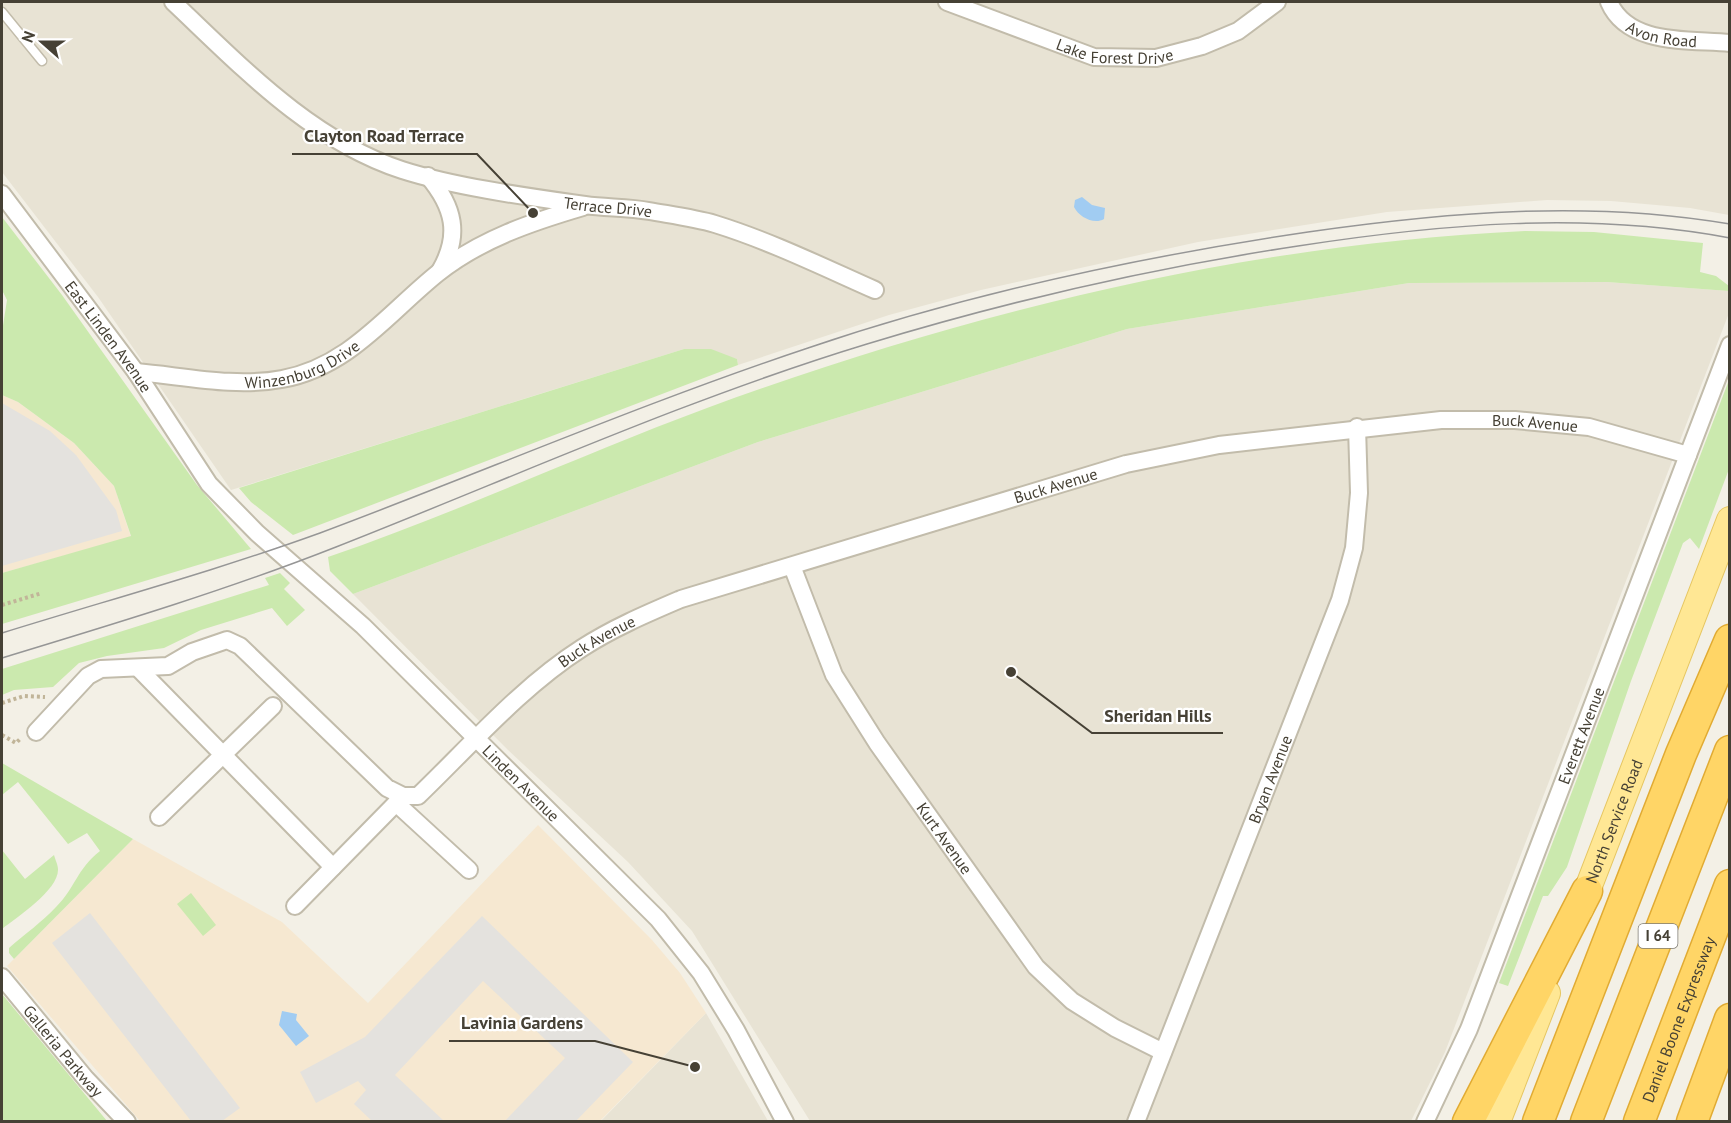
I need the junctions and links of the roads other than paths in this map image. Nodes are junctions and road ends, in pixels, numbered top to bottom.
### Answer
1 (173, 2) edge
2 (947, 2) edge
3 (977, 2) edge
4 (1277, 2) edge
5 (1609, 2) edge
6 (2, 12) edge
7 (987, 17) junction
8 (1730, 43) edge
9 (42, 61) dead end
10 (428, 176) junction
11 (2, 194) edge
12 (587, 206) junction
13 (439, 272) junction
14 (875, 290) dead end
15 (1730, 345) edge
16 (136, 372) junction
17 (1357, 427) junction
18 (1688, 455) junction
19 (209, 484) joint
20 (1730, 520) edge
21 (792, 566) junction
22 (1730, 640) edge
23 (138, 668) junction
24 (273, 706) dead end
25 (36, 732) dead end
26 (476, 740) junction
27 (1730, 751) edge
28 (223, 755) junction
29 (399, 799) junction
30 (159, 817) dead end
31 (333, 867) junction
32 (469, 870) dead end
33 (1730, 885) edge
34 (1587, 891) junction
35 (295, 906) dead end
36 (2, 977) edge
37 (1730, 1019) edge
38 (1162, 1052) junction
39 (127, 1122) edge
40 (785, 1122) edge
41 (1136, 1122) edge
42 (1425, 1122) edge
43 (1468, 1122) edge
44 (1497, 1122) edge
45 (1538, 1122) edge
46 (1586, 1122) edge
47 (1639, 1122) edge
48 (1692, 1122) edge

1 - 10 street, Terrace Drive
2 - 7 street, Lake Forest Drive
3 - 7 street
4 - 7 street, Lake Forest Drive
5 - 8 street, Avon Road
6 - 9 lane
10 - 12 street, Terrace Drive
10 - 13 street, Winzenburg Drive
11 - 16 street, East Linden Avenue
12 - 13 street, Winzenburg Drive
12 - 14 street, Terrace Drive
13 - 16 street, Winzenburg Drive
15 - 18 street, Everett Avenue
16 - 19 street, East Linden Avenue
17 - 18 street, Buck Avenue
17 - 21 street, Buck Avenue
17 - 38 street, Bryan Avenue
18 - 42 street, Everett Avenue
19 - 26 street, Linden Avenue
20 - 34 main road, North Service Road
21 - 26 street, Buck Avenue
21 - 38 street, Kurt Avenue
22 - 45 highway
23 - 25 street
23 - 28 street
23 - 29 street
24 - 28 street
26 - 29 street, Buck Avenue
26 - 40 street, Linden Avenue
27 - 46 highway, I 64
28 - 30 street
28 - 31 street
29 - 31 street
29 - 32 street
31 - 35 street
33 - 47 highway, Daniel Boone Expressway
34 - 43 highway
34 - 44 main road, North Service Road
36 - 39 street, Galleria Parkway
37 - 48 highway
38 - 41 street, Bryan Avenue

